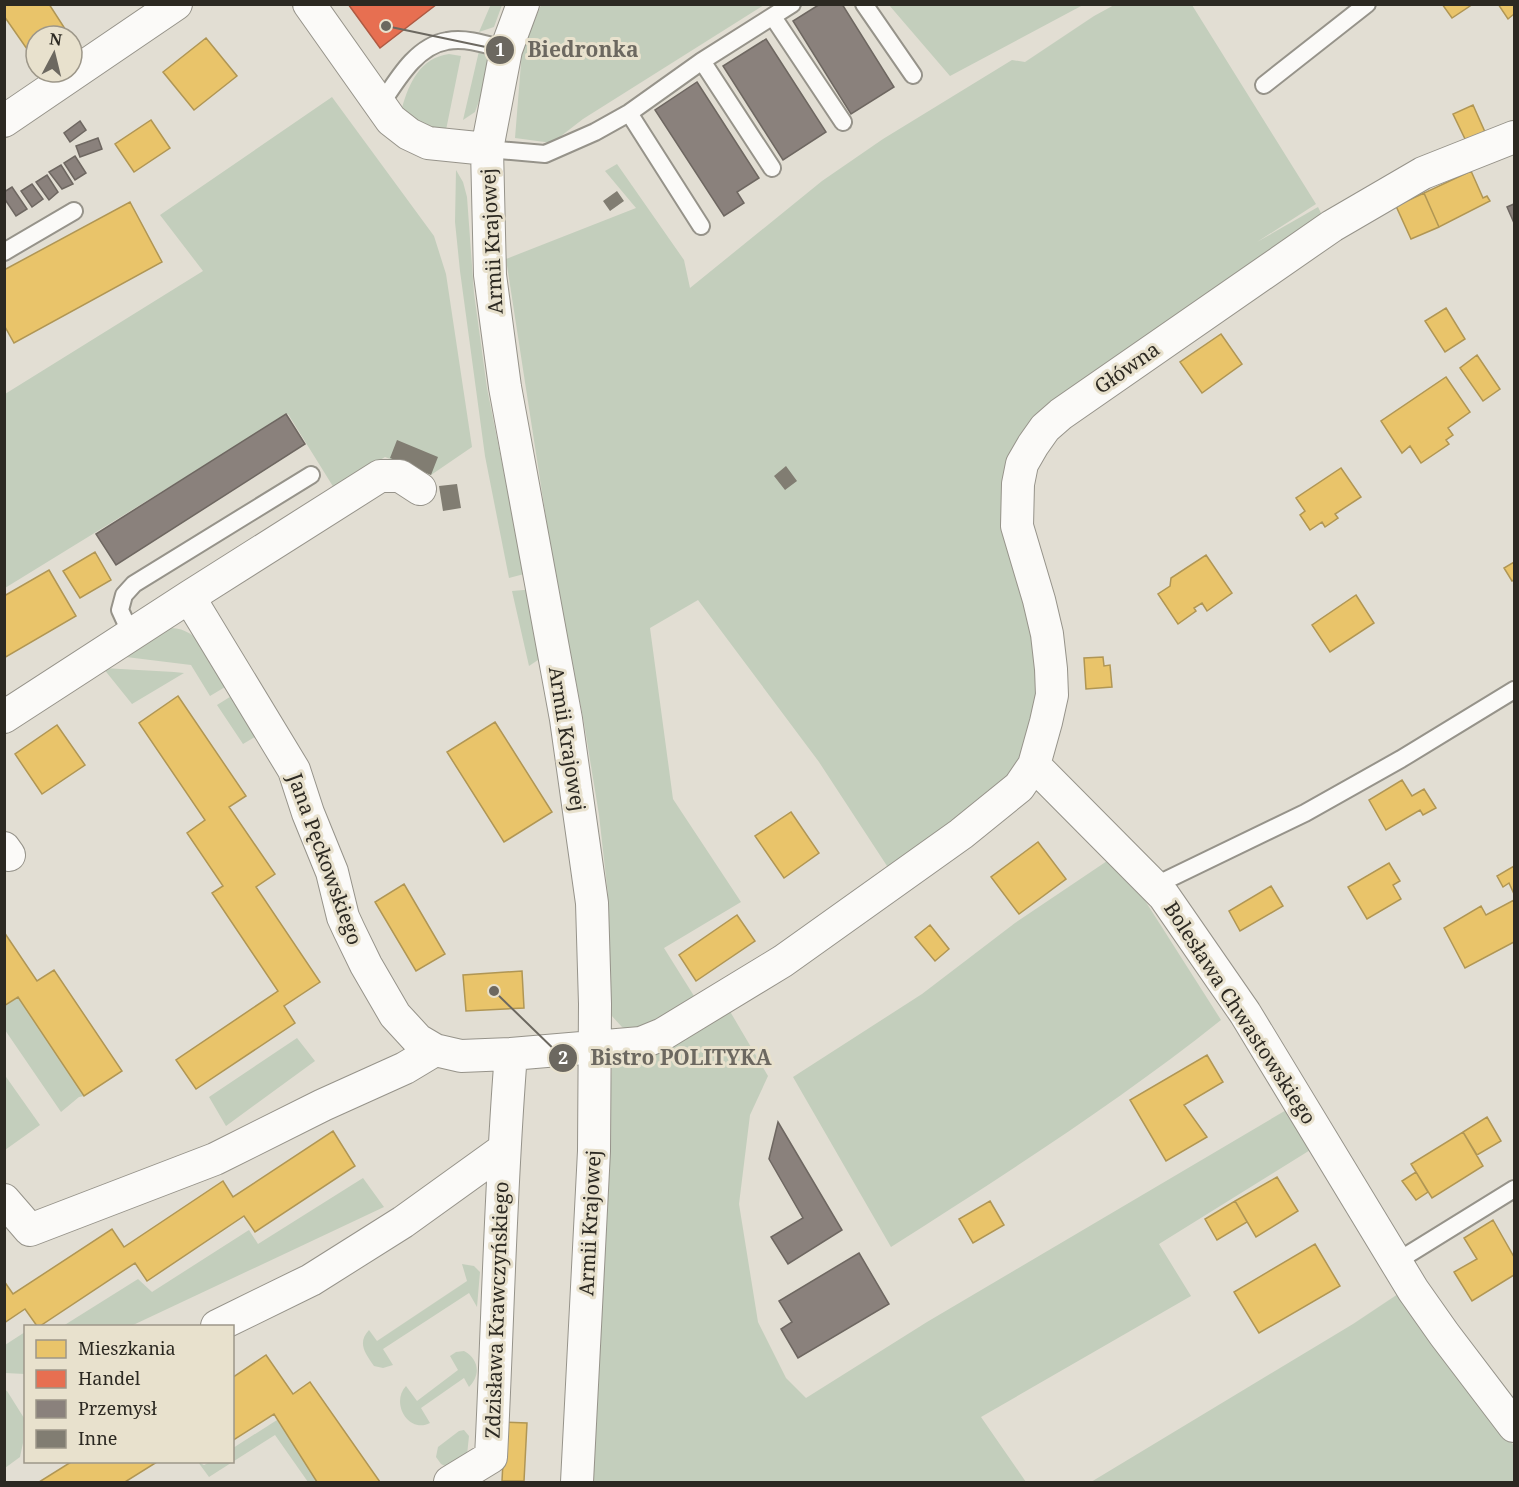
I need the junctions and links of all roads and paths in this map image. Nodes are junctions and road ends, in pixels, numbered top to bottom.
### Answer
1 (176, 4) edge
2 (309, 4) edge
3 (523, 4) edge
4 (792, 4) edge
5 (864, 4) edge
6 (1367, 4) edge
7 (773, 17) junction
8 (506, 50) junction
9 (702, 61) junction
10 (913, 75) dead end
11 (1264, 85) dead end
12 (381, 104) junction
13 (629, 113) junction
14 (4, 122) edge
15 (843, 122) dead end
16 (1515, 137) edge
17 (487, 149) junction
18 (772, 168) dead end
19 (74, 211) dead end
20 (701, 226) dead end
21 (4, 252) edge
22 (311, 475) dead end
23 (420, 489) dead end
24 (189, 597) junction
25 (131, 634) junction
26 (1515, 690) edge
27 (4, 717) edge
28 (1034, 765) junction
29 (1154, 886) junction
30 (594, 1047) junction
31 (435, 1050) junction
32 (511, 1054) junction
33 (503, 1150) junction
34 (1515, 1189) edge
35 (4, 1200) edge
36 (1396, 1262) junction
37 (219, 1325) edge
38 (1515, 1426) edge
39 (450, 1482) edge
40 (577, 1482) edge

1 - 14 street
2 - 12 street
3 - 8 street, Armii Krajowej
4 - 7 lane
5 - 10 lane
6 - 11 lane
7 - 9 lane
7 - 15 lane
8 - 12 lane
8 - 17 street, Armii Krajowej
9 - 13 lane
9 - 18 lane
12 - 17 street
13 - 17 lane
13 - 20 lane
16 - 28 street, Główna
17 - 30 street, Armii Krajowej
19 - 21 lane
22 - 25 lane
23 - 24 street
24 - 25 street
24 - 31 street, Jana Pęckowskiego
25 - 27 street
26 - 29 lane
28 - 29 street, Bolesława Chwastowskiego
28 - 30 street
29 - 36 street, Bolesława Chwastowskiego
30 - 32 street, Jana Pęckowskiego
30 - 40 street, Armii Krajowej
31 - 32 street, Jana Pęckowskiego
31 - 35 street
32 - 33 street, Zdzisława Krawczyńskiego
33 - 37 street, Zdzisława Krawczyńskiego
33 - 39 street, Zdzisława Krawczyńskiego
34 - 36 lane
36 - 38 street, Bolesława Chwastowskiego

